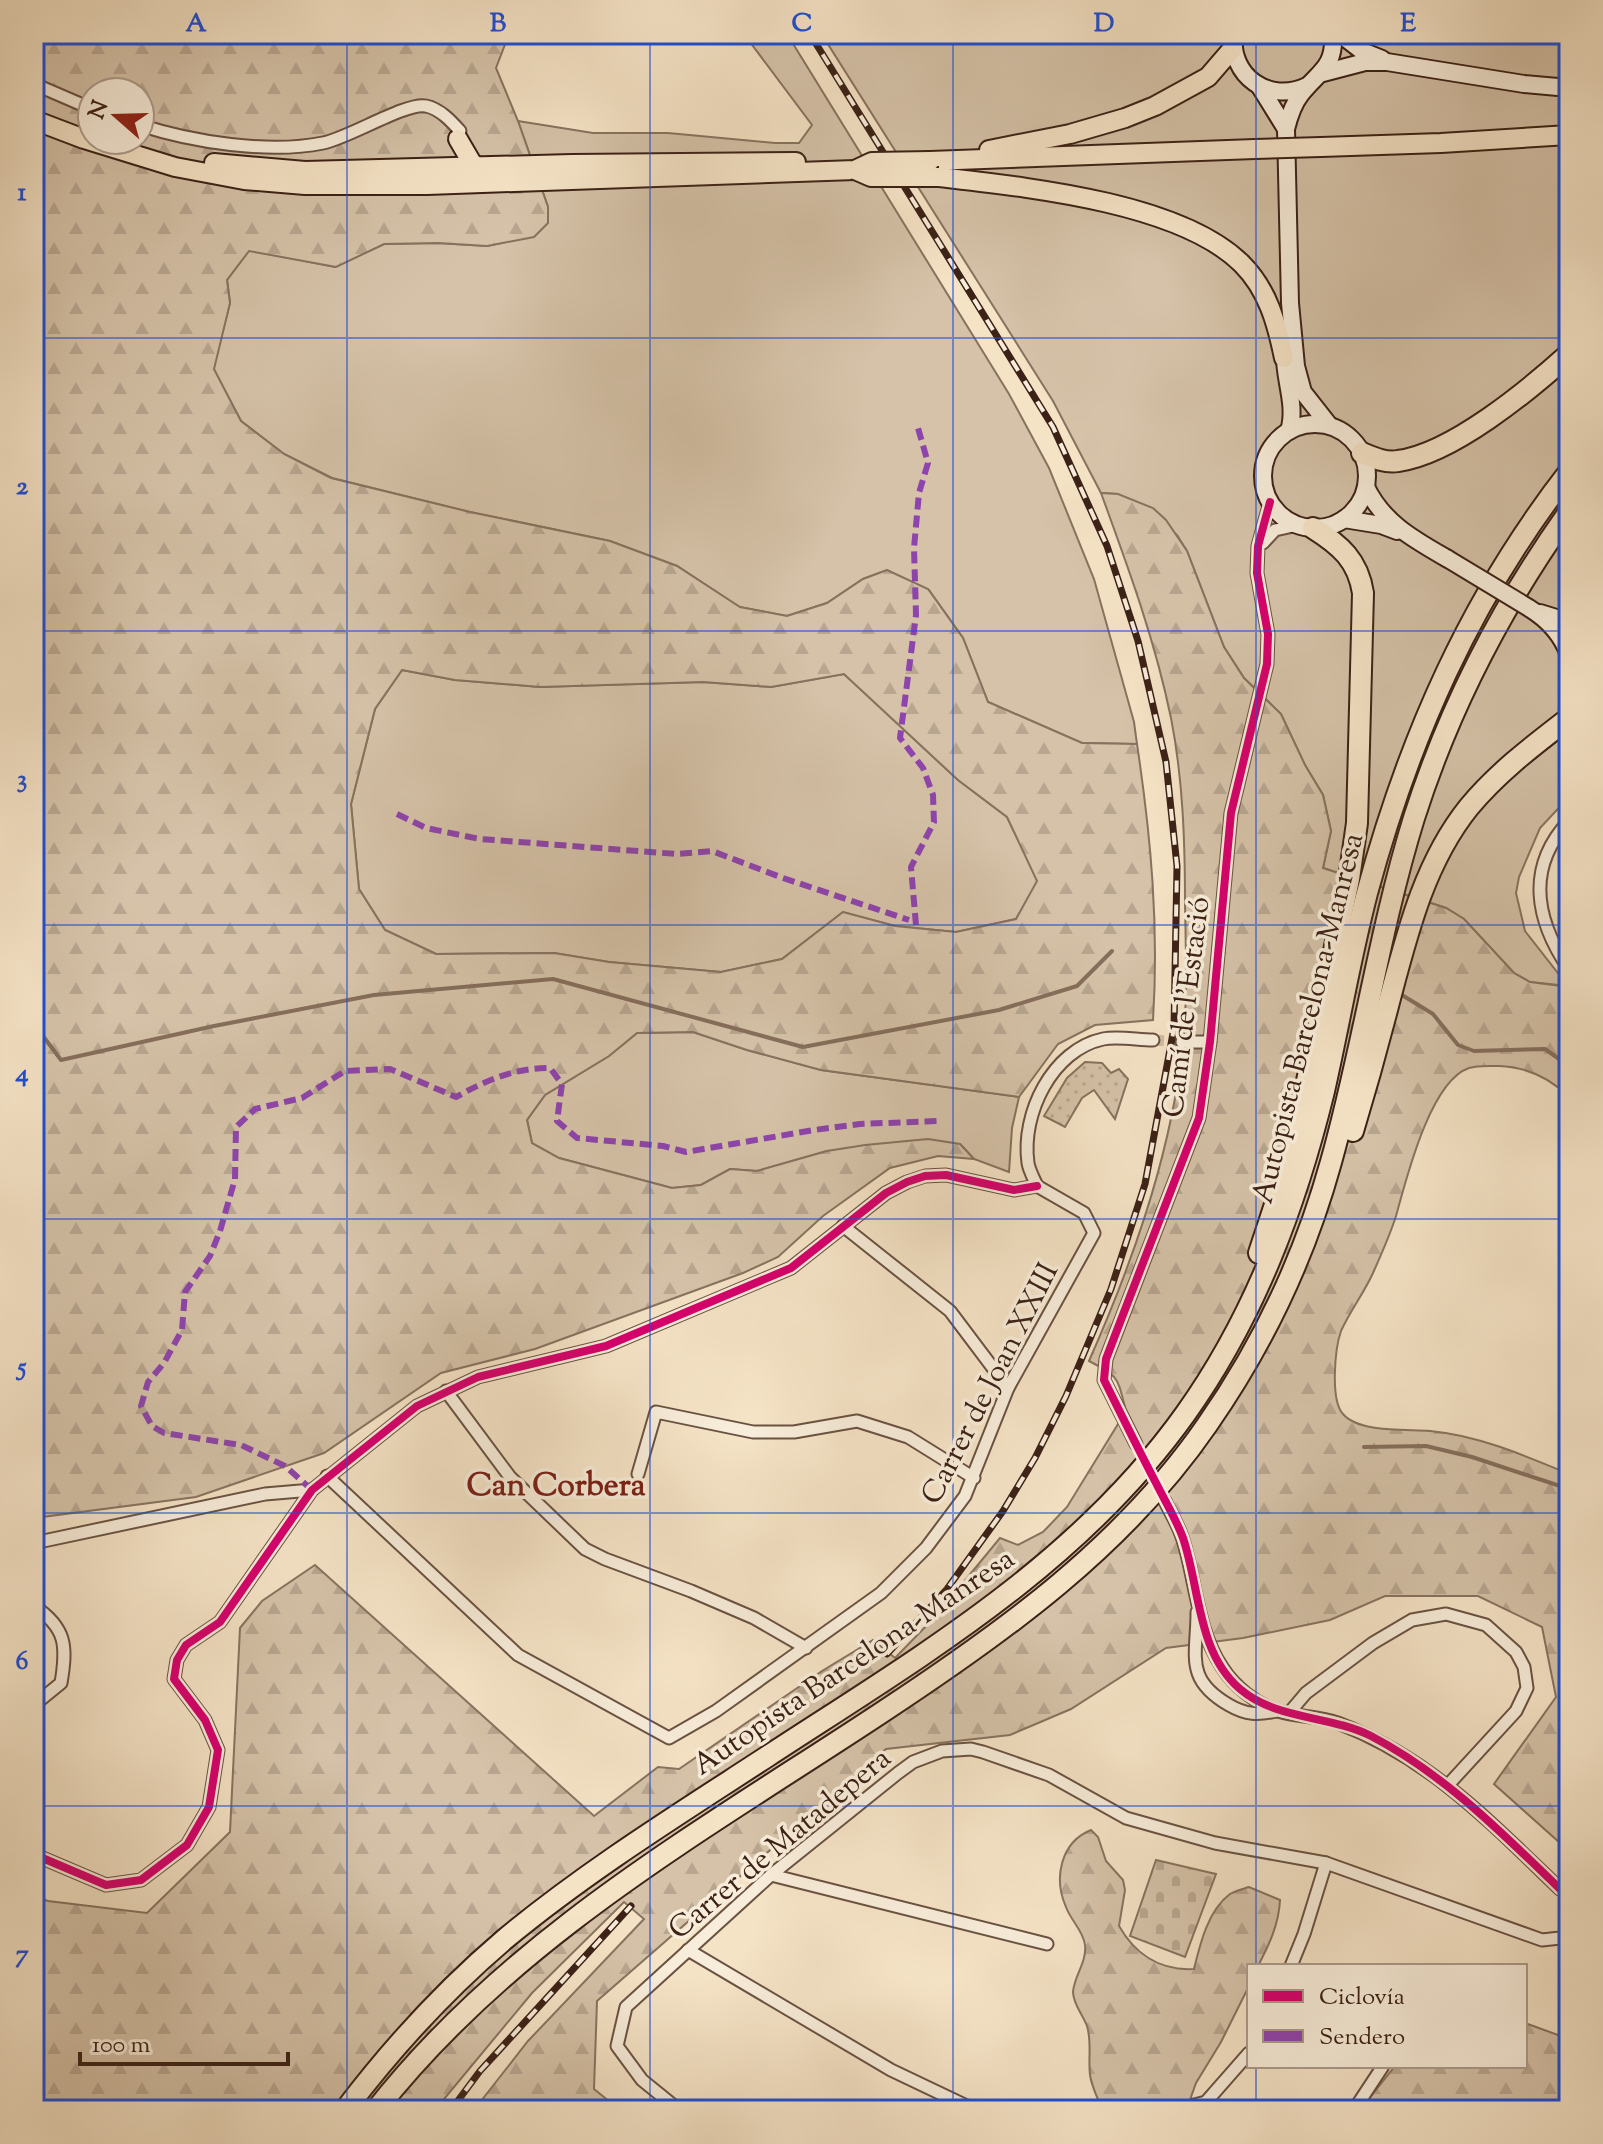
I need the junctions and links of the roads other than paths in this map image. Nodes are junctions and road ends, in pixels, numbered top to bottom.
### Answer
1 (1333, 34) edge
2 (1340, 34) edge
3 (1234, 41) edge
4 (1387, 62) junction
5 (1323, 73) junction
6 (34, 84) edge
7 (1309, 86) junction
8 (1260, 87) junction
9 (1569, 88) edge
10 (76, 102) edge
11 (34, 107) edge
12 (34, 120) edge
13 (76, 124) edge
14 (1286, 129) junction
15 (156, 130) edge
16 (459, 135) junction
17 (1569, 135) edge
18 (156, 150) edge
19 (952, 160) junction
20 (509, 166) junction
21 (478, 168) junction
22 (935, 169) junction
23 (387, 170) junction
24 (816, 173) junction
25 (583, 178) junction
26 (1290, 303) junction
27 (1569, 354) edge
28 (1284, 358) junction
29 (1329, 425) junction
30 (1289, 431) junction
31 (1362, 453) junction
32 (1569, 472) edge
33 (1366, 487) junction
34 (1270, 502) junction
35 (1569, 512) edge
36 (1344, 519) junction
37 (1306, 526) junction
38 (1409, 536) junction
39 (1257, 559) junction
40 (1533, 611) junction
41 (1569, 622) edge
42 (1569, 655) edge
43 (1569, 718) edge
44 (1569, 821) edge
45 (1569, 969) edge
46 (1153, 1040) tunnel mouth
47 (1182, 1042) tunnel mouth
48 (1210, 1042) junction
49 (1037, 1186) junction
50 (843, 1226) junction
51 (1292, 1275) junction
52 (1008, 1388) junction
53 (446, 1391) junction
54 (1136, 1444) dead end
55 (638, 1474) dead end
56 (327, 1476) junction
57 (974, 1478) junction
58 (312, 1490) junction
59 (1165, 1501) dead end
60 (1109, 1503) junction
61 (34, 1543) edge
62 (1196, 1596) junction
63 (34, 1606) edge
64 (806, 1648) junction
65 (34, 1705) edge
66 (1283, 1712) junction
67 (1448, 1785) junction
68 (34, 1858) edge
69 (1326, 1863) junction
70 (771, 1875) junction
71 (1569, 1891) edge
72 (1569, 1937) edge
73 (1047, 1944) dead end
74 (688, 1950) junction
75 (1292, 1964) edge
76 (1247, 2055) edge
77 (1382, 2068) edge
78 (1206, 2102) junction
79 (345, 2110) edge
80 (376, 2110) edge
81 (679, 2110) edge
82 (975, 2110) edge
83 (1175, 2110) edge
84 (1229, 2110) edge
85 (1354, 2110) edge

1 - 5 street
2 - 4 street
3 - 8 street
3 - 19 main road
4 - 5 street
4 - 9 street
5 - 7 street
6 - 10 street
7 - 8 street
7 - 14 street
8 - 14 street
11 - 13 main road
12 - 25 main road
14 - 26 street
15 - 16 street
16 - 20 main road
16 - 21 main road
16 - 23 main road
17 - 19 main road, bridge
18 - 23 main road
19 - 22 main road
20 - 21 main road
20 - 24 main road
21 - 23 main road
21 - 25 main road
22 - 24 main road, bridge
22 - 28 main road
24 - 25 main road
26 - 28 street
26 - 29 street
27 - 31 highway
28 - 30 street
29 - 30 street
29 - 31 street
30 - 34 street
31 - 33 street
32 - 60 highway, Autopista Barcelona-Manresa
33 - 36 street
33 - 38 street
34 - 37 street
34 - 39 street, Camí de l'Estació
35 - 51 highway, Autopista Barcelona-Manresa
36 - 37 street
36 - 38 street
37 - 39 street
37 - 60 highway
38 - 40 street, bridge
39 - 48 street, Camí de l'Estació
40 - 41 street
40 - 42 street
43 - 51 highway
44 - 45 street
46 - 49 street
47 - 48 street
48 - 54 street, Camí de l'Estació
49 - 50 street
49 - 52 street, Carrer de Joan XXIII
50 - 52 street
50 - 53 street
51 - 80 highway, Autopista Barcelona-Manresa
52 - 57 street, Carrer de Joan XXIII
53 - 56 street
53 - 64 street
55 - 57 street
56 - 58 street
56 - 64 street, Carrer de Joan XXIII
57 - 64 street, Carrer de Joan XXIII
58 - 61 street
58 - 68 street
59 - 62 street
60 - 79 highway, Autopista Barcelona-Manresa
62 - 66 street
62 - 66 street
63 - 65 street
66 - 67 street
66 - 67 street
67 - 71 street
69 - 70 street, Carrer de Matadepera
69 - 72 street, Carrer de Matadepera
69 - 75 street
70 - 73 street
70 - 74 street, Carrer de Matadepera
74 - 81 street, Carrer de Matadepera
74 - 82 street
76 - 78 street
77 - 85 street
78 - 83 street
78 - 84 street

